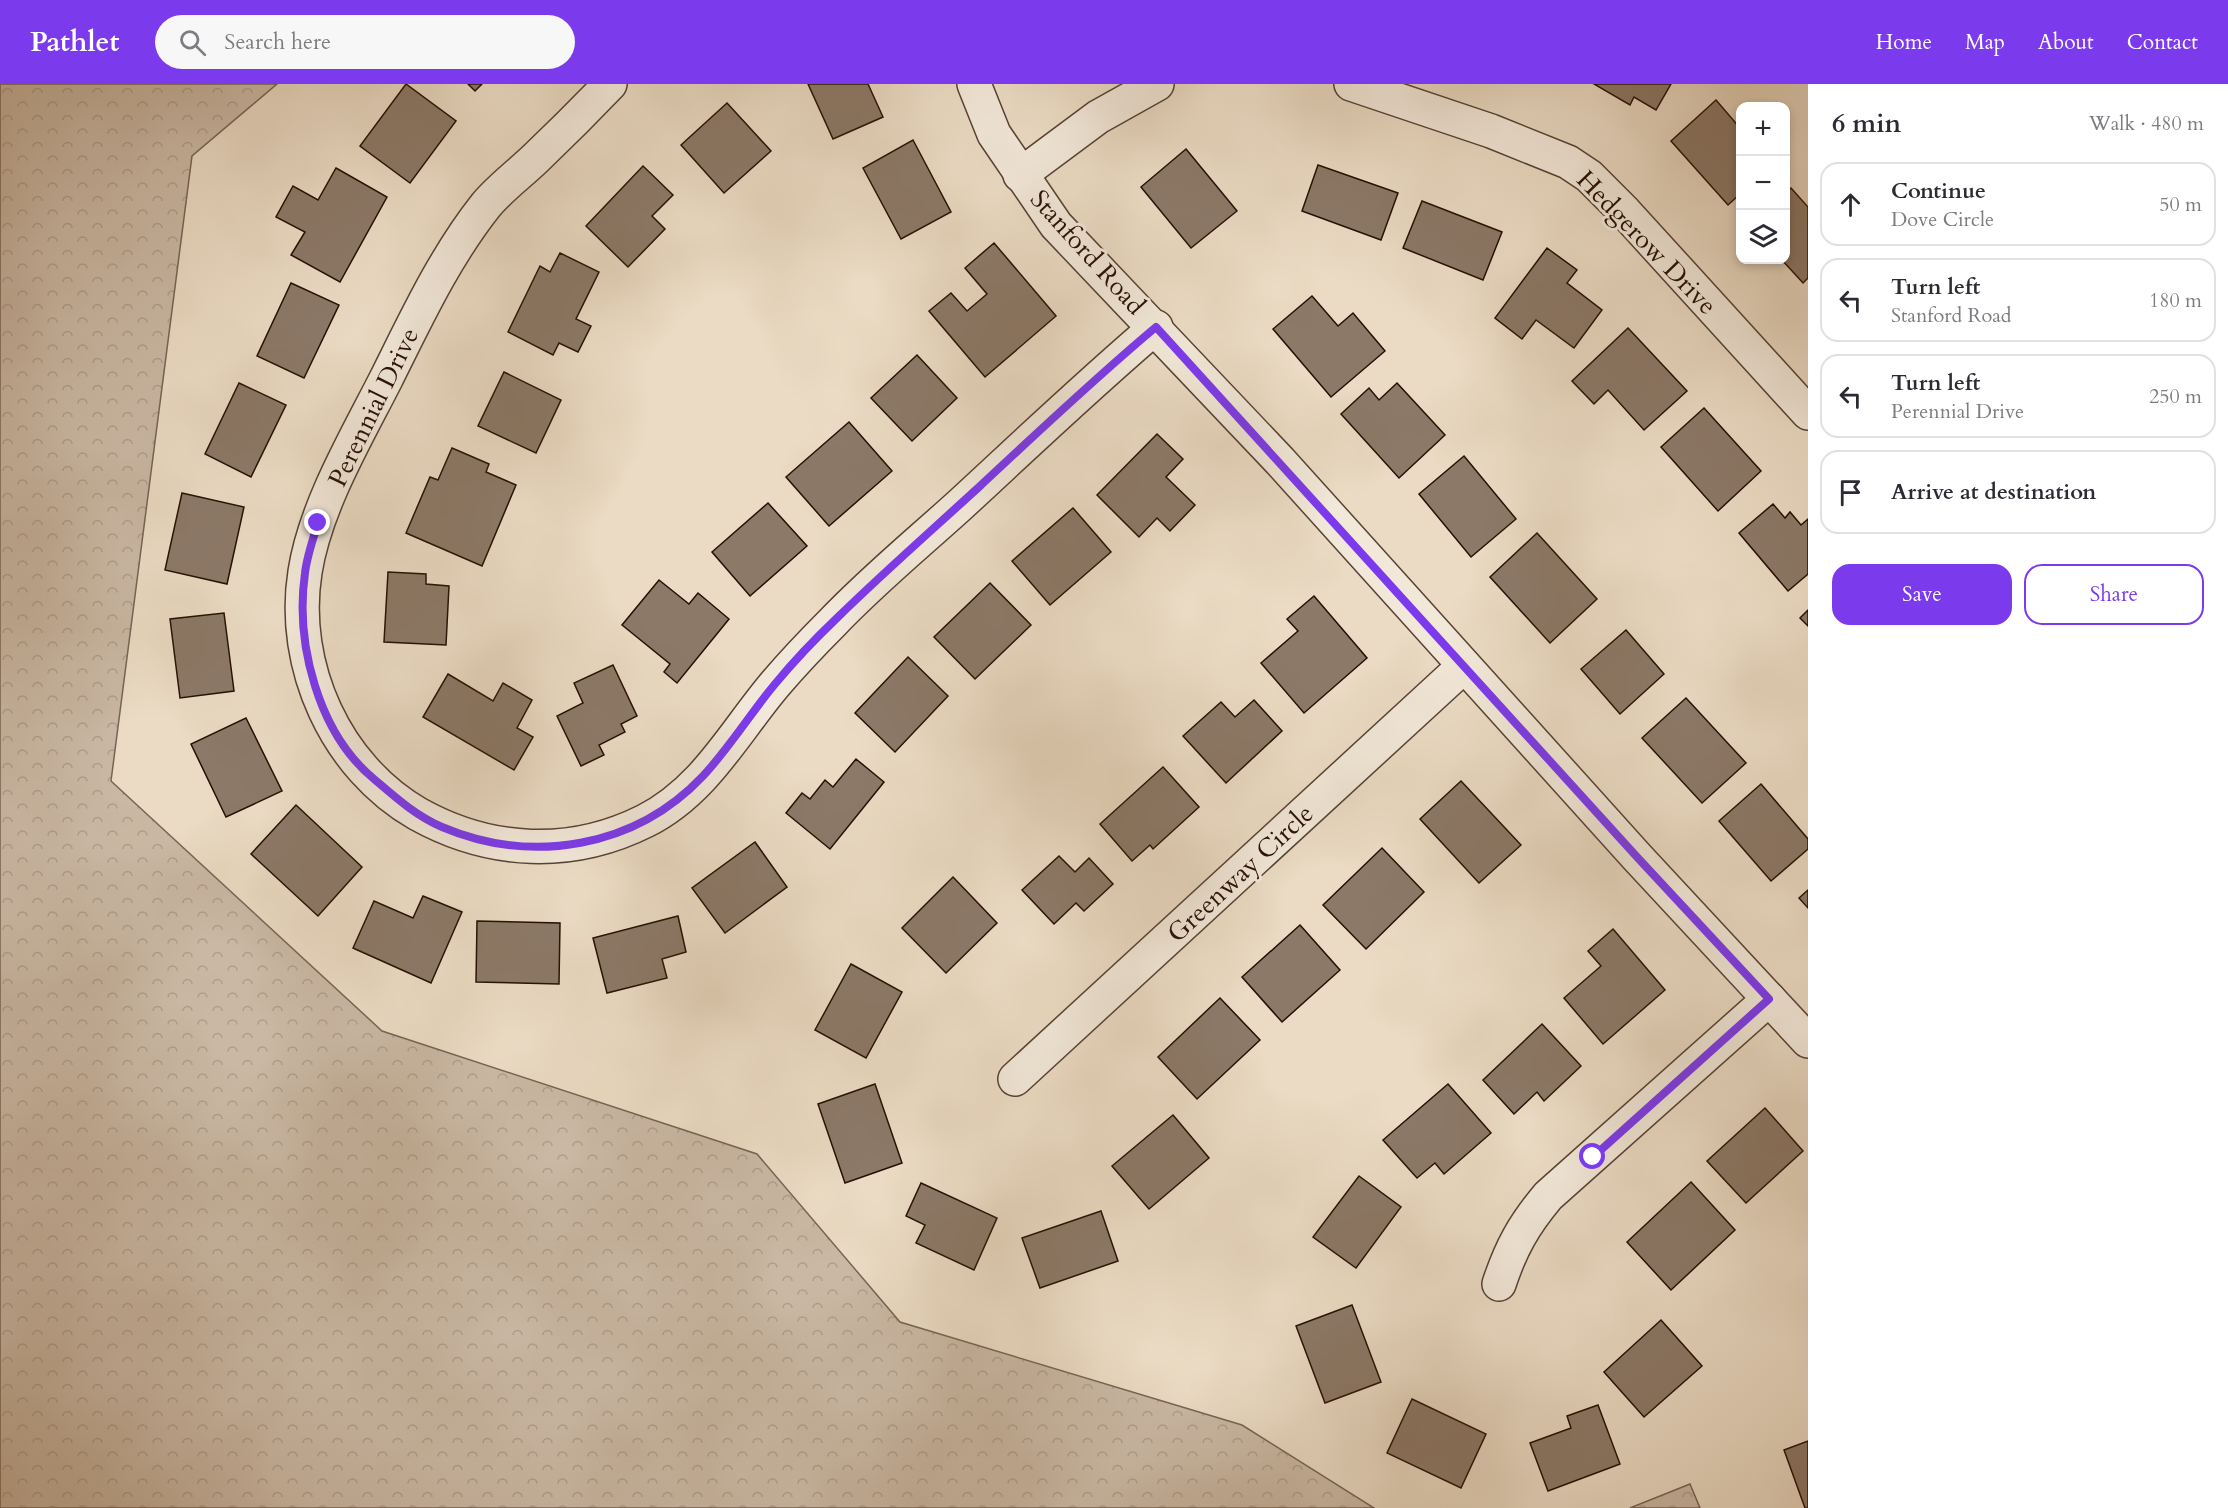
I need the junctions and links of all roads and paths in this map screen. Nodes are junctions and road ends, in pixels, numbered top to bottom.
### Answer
1 (610, 84) edge
2 (974, 84) edge
3 (1157, 84) edge
4 (1352, 84) edge
5 (1020, 176) junction
6 (1156, 327) junction
7 (1808, 413) edge
8 (1464, 666) junction
9 (1769, 999) junction
10 (1808, 1041) edge
11 (1015, 1079) dead end
12 (1499, 1284) dead end

1 - 6 street, Perennial Drive
2 - 5 street, Stanford Road
3 - 5 street
4 - 7 street, Hedgerow Drive
5 - 6 street, Stanford Road
6 - 8 street, Stanford Road
8 - 9 street, Stanford Road
8 - 11 street, Greenway Circle
9 - 10 street, Stanford Road
9 - 12 street

